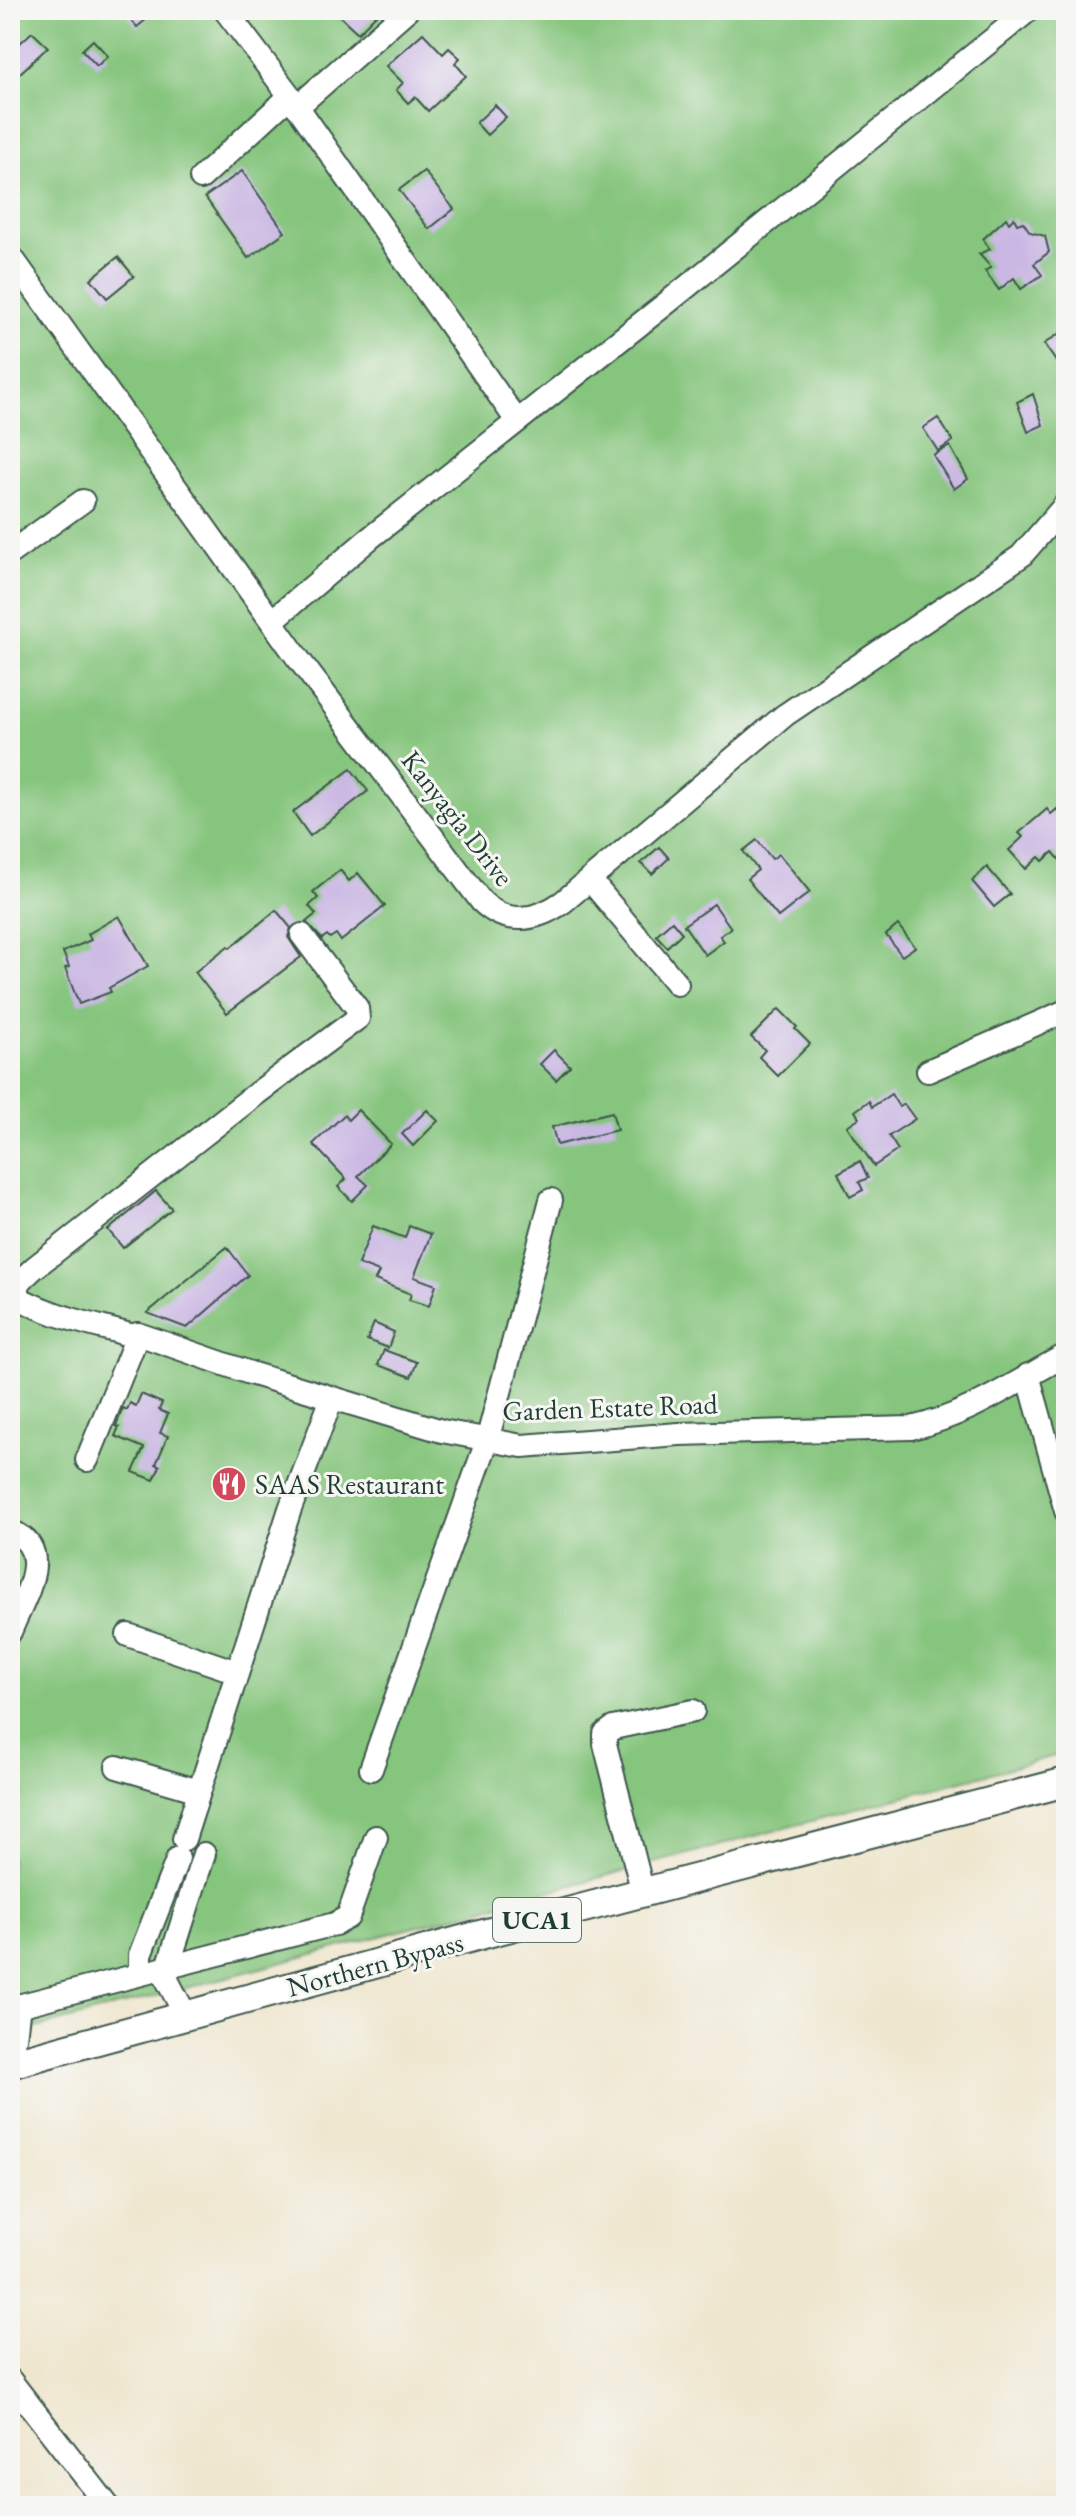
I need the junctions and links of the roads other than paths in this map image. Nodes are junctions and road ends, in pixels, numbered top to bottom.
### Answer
1 (225, 10) edge
2 (407, 10) edge
3 (1029, 10) edge
4 (294, 101) junction
5 (201, 178) dead end
6 (10, 255) edge
7 (517, 421) junction
8 (83, 501) dead end
9 (1066, 504) edge
10 (10, 553) edge
11 (273, 620) junction
12 (590, 880) junction
13 (302, 935) dead end
14 (677, 984) dead end
15 (1066, 1011) edge
16 (928, 1071) dead end
17 (551, 1200) dead end
18 (14, 1295) edge
19 (138, 1334) junction
20 (1066, 1355) edge
21 (1028, 1375) junction
22 (332, 1398) junction
23 (487, 1441) junction
24 (87, 1460) dead end
25 (1066, 1511) edge
26 (10, 1531) edge
27 (10, 1632) edge
28 (128, 1635) dead end
29 (237, 1672) junction
30 (693, 1711) dead end
31 (117, 1767) dead end
32 (371, 1769) dead end
33 (1066, 1782) edge
34 (199, 1791) junction
35 (376, 1837) dead end
36 (204, 1854) dead end
37 (643, 1893) junction
38 (168, 1967) junction
39 (140, 1974) junction
40 (15, 2006) edge
41 (186, 2016) junction
42 (11, 2063) edge
43 (10, 2380) edge
44 (108, 2506) edge

1 - 4 street
2 - 4 street
3 - 7 street
4 - 5 street
4 - 7 street
6 - 11 street, Kanyagia Drive
7 - 11 street
8 - 10 street
9 - 12 street, Kanyagia Drive
11 - 12 street, Kanyagia Drive
12 - 14 street
13 - 18 street, Garden Estate Road
15 - 16 street
17 - 23 street
18 - 19 street, Garden Estate Road
19 - 22 street, Garden Estate Road
19 - 24 street
20 - 21 street, Garden Estate Road
21 - 23 street, Garden Estate Road
21 - 25 street
22 - 23 street, Garden Estate Road
22 - 29 street
23 - 32 street
26 - 27 street
28 - 29 street
29 - 34 street
30 - 37 street
31 - 34 street
33 - 37 main road, Northern Bypass / UCA1
34 - 39 street
35 - 38 street
36 - 38 street
37 - 41 main road, Northern Bypass / UCA1
38 - 39 street
38 - 41 street
39 - 40 street
40 - 42 street
41 - 42 main road, Northern Bypass / UCA1
43 - 44 street

